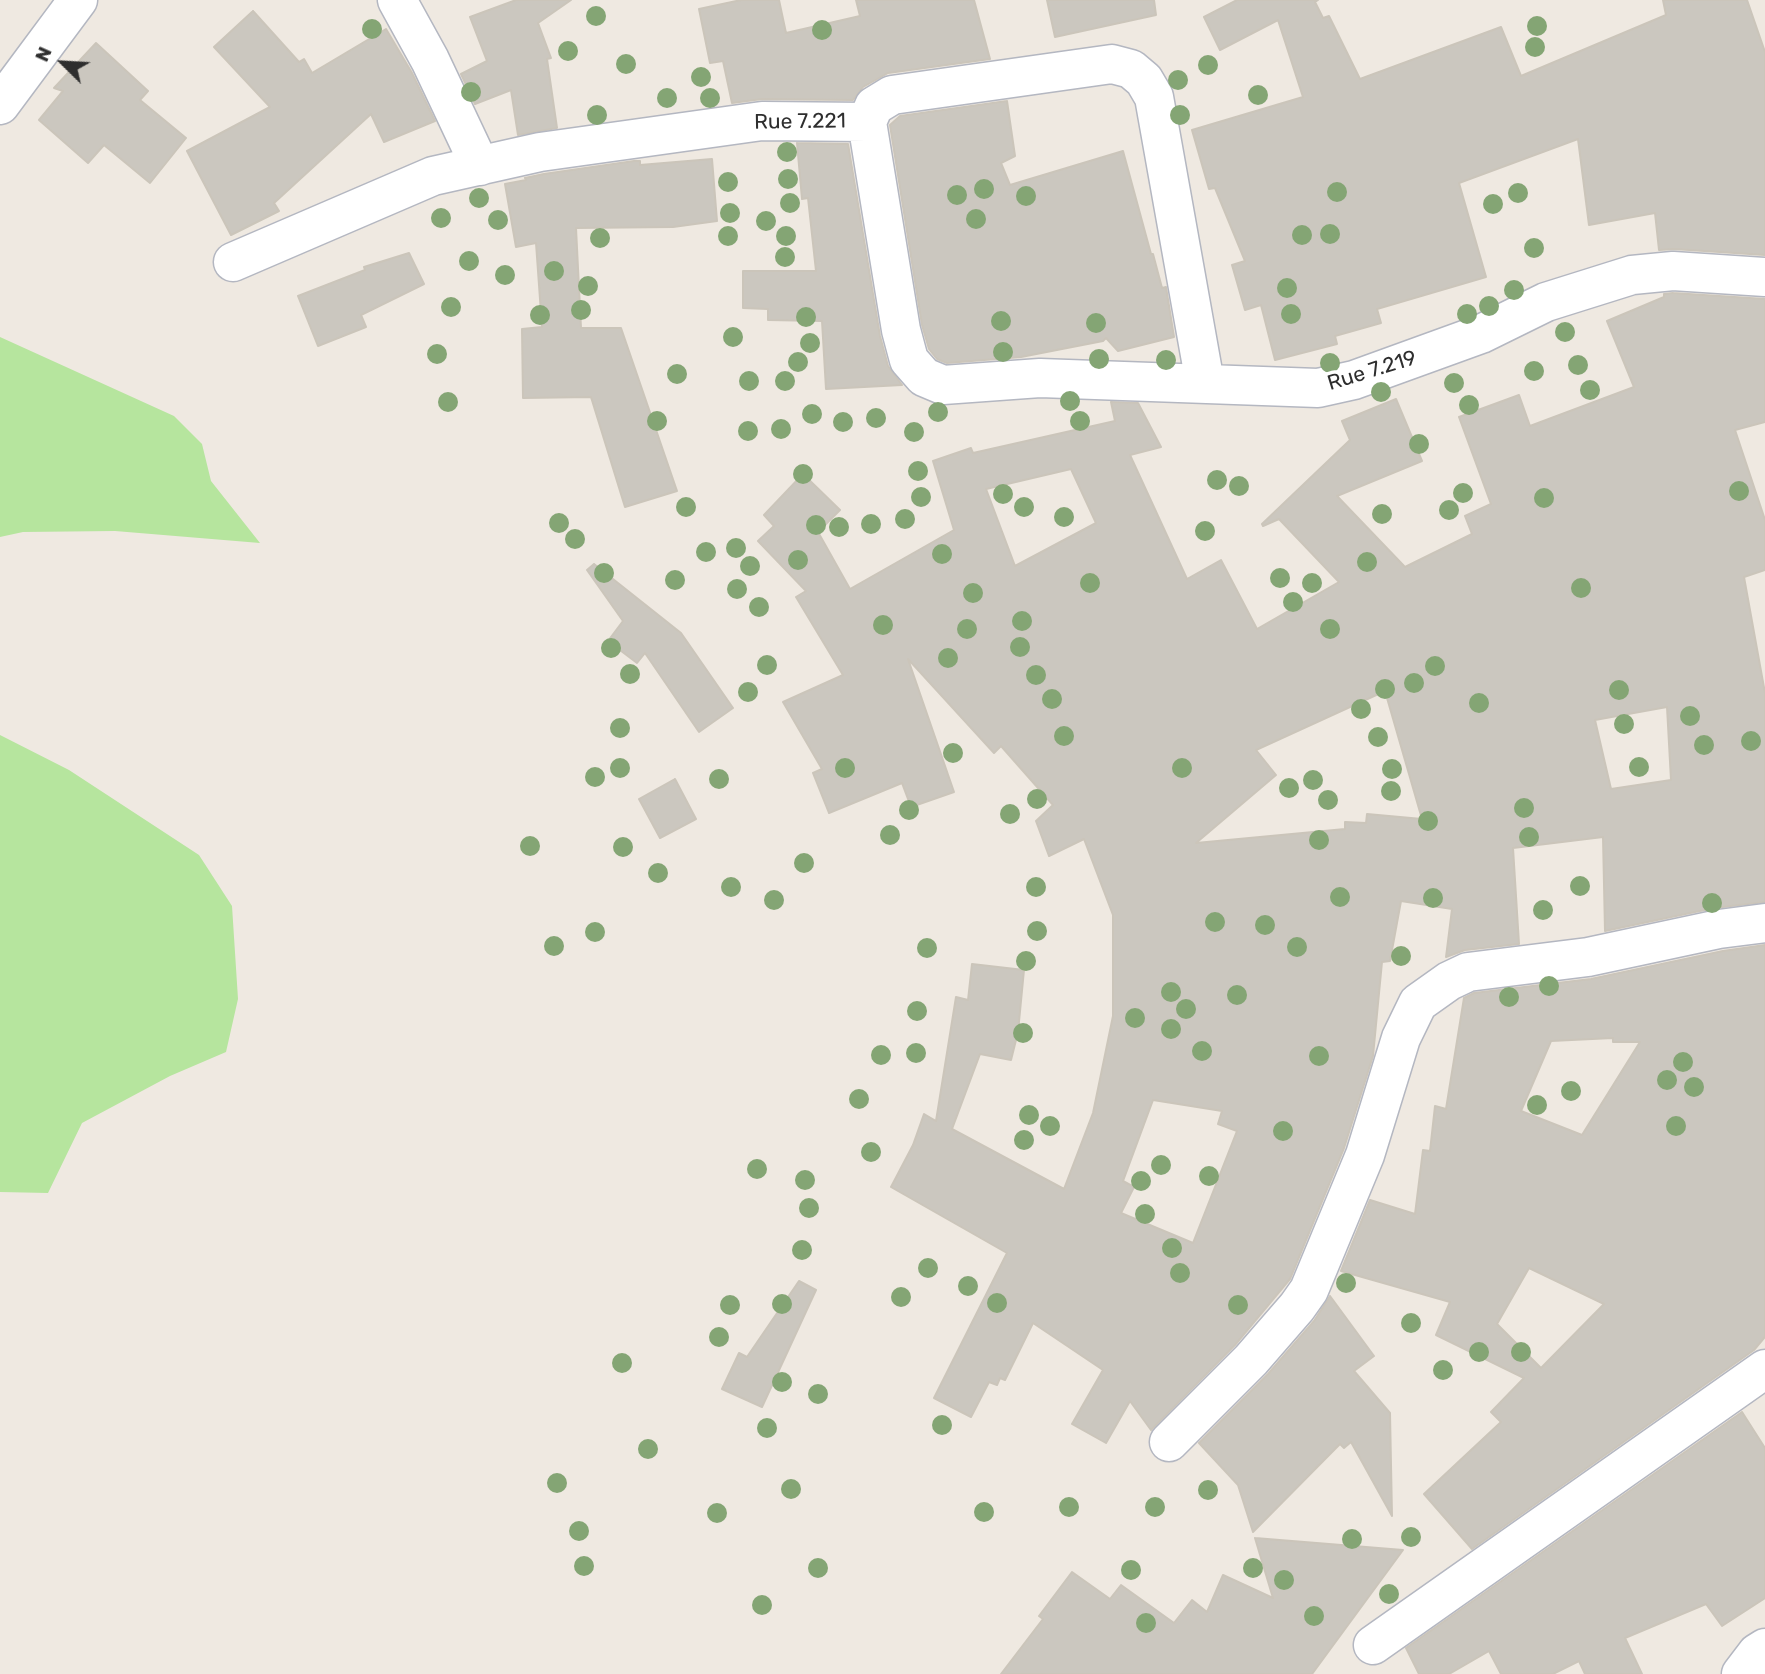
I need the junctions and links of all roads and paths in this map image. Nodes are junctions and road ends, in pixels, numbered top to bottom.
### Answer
1 (78, 0) edge
2 (397, 0) edge
3 (0, 105) edge
4 (867, 122) junction
5 (480, 166) junction
6 (233, 262) dead end
7 (1765, 277) edge
8 (1205, 383) junction
9 (1765, 923) edge
10 (1765, 1369) edge
11 (1169, 1442) dead end
12 (1373, 1645) dead end
13 (1765, 1648) edge
14 (1741, 1674) edge

1 - 3 street
2 - 5 street
4 - 5 street, Rue 7.221
4 - 8 street, Rue 7.219
4 - 8 street, Rue 7.221
5 - 6 street, Rue 7.221
7 - 8 street, Rue 7.219
9 - 11 street
10 - 12 street
13 - 14 street

